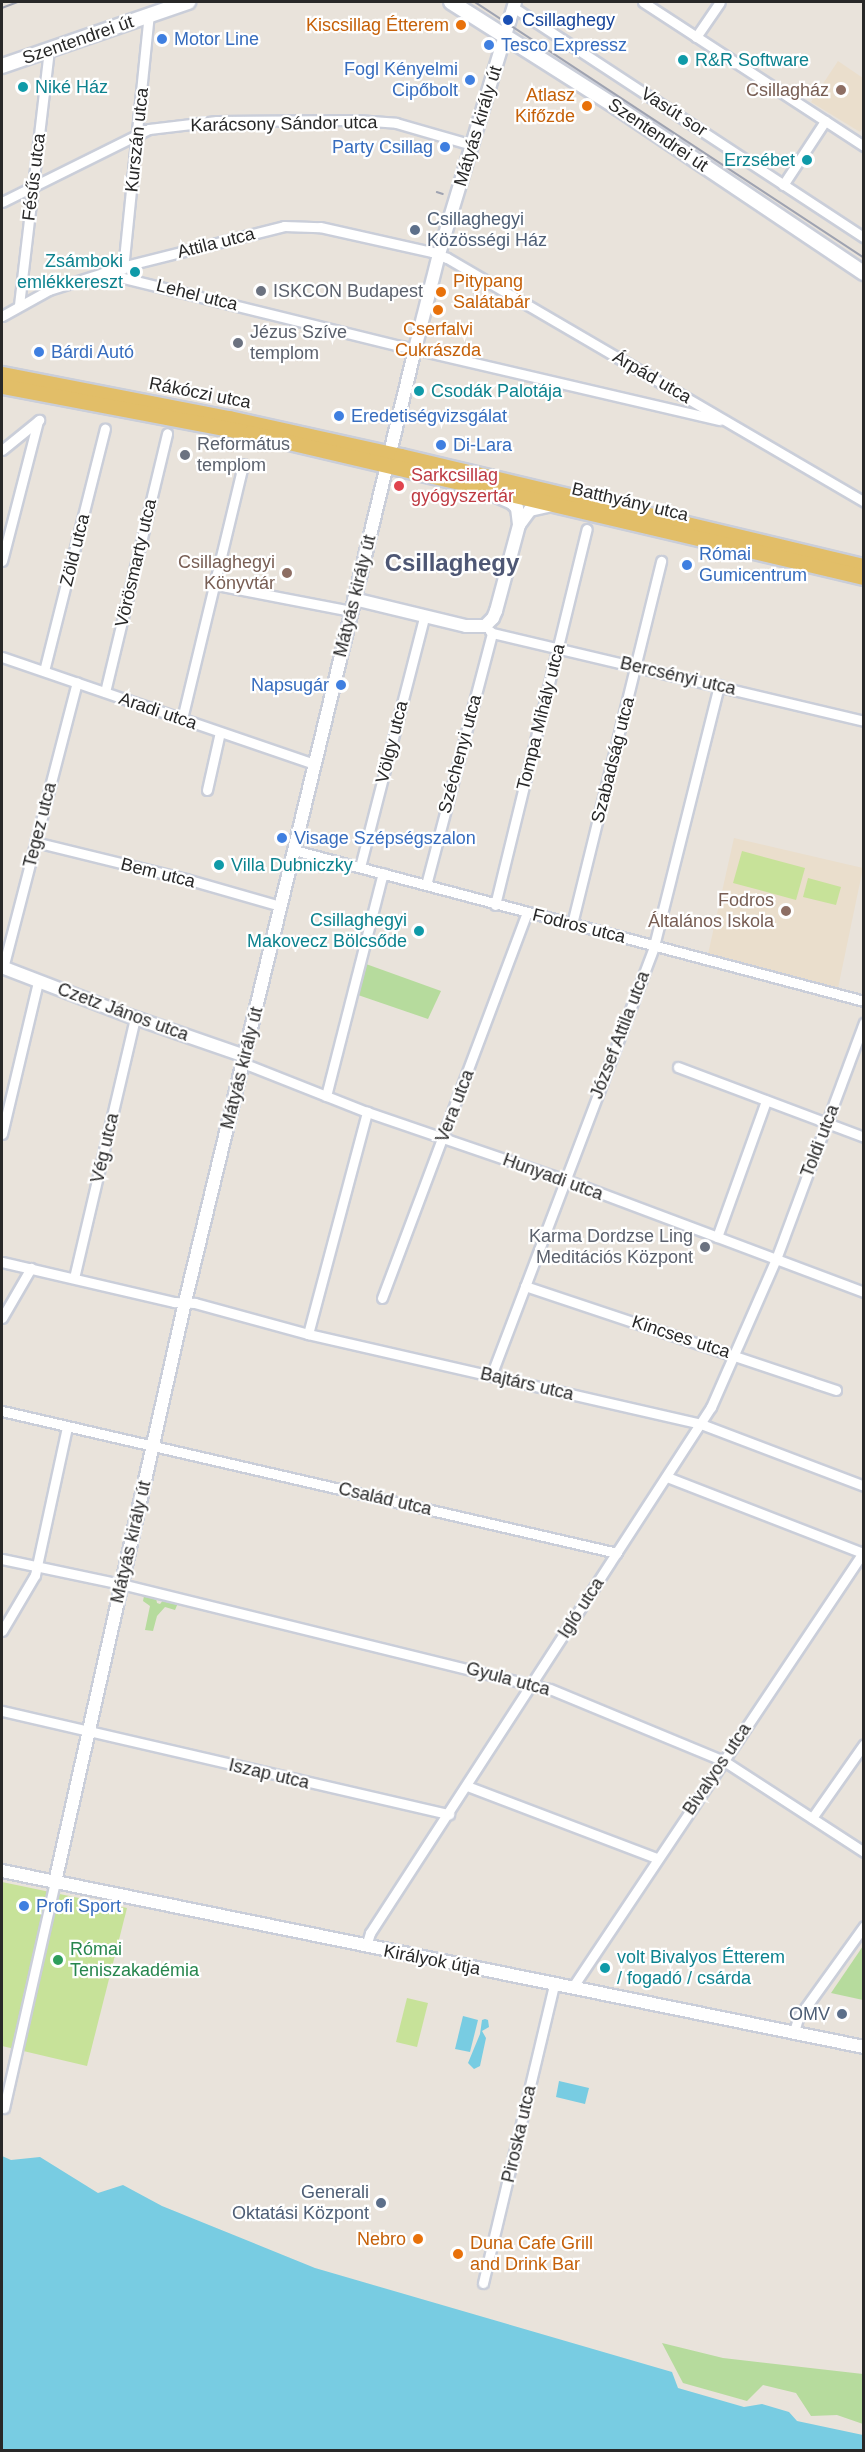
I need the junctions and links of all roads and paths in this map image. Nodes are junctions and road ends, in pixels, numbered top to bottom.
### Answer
1 (188, 2) edge
2 (451, 2) edge
3 (643, 2) edge
4 (720, 2) edge
5 (514, 4) edge
6 (149, 15) junction
7 (506, 36) junction
8 (696, 37) junction
9 (49, 49) junction
10 (2, 66) edge
11 (825, 120) junction
12 (137, 135) junction
13 (472, 145) junction
14 (864, 146) edge
15 (783, 185) junction
16 (33, 188) junction
17 (2, 202) edge
18 (864, 238) edge
19 (439, 254) junction
20 (124, 266) junction
21 (100, 273) junction
22 (864, 273) edge
23 (119, 276) junction
24 (19, 306) junction
25 (2, 316) edge
26 (415, 349) junction
27 (2, 374) edge
28 (2, 386) edge
29 (687, 397) junction
30 (680, 411) junction
31 (728, 421) junction
32 (105, 429) dead end
33 (167, 434) dead end
34 (2, 450) edge
35 (388, 459) junction
36 (243, 464) dead end
37 (480, 488) junction
38 (864, 502) edge
39 (558, 505) junction
40 (519, 525) junction
41 (587, 529) dead end
42 (2, 561) edge
43 (661, 561) dead end
44 (864, 566) edge
45 (864, 577) edge
46 (216, 585) junction
47 (352, 605) junction
48 (424, 618) junction
49 (485, 629) junction
50 (558, 647) junction
51 (2, 657) edge
52 (636, 666) junction
53 (44, 671) junction
54 (76, 682) junction
55 (719, 685) junction
56 (105, 692) junction
57 (182, 719) junction
58 (864, 721) edge
59 (220, 732) junction
60 (315, 764) junction
61 (207, 790) dead end
62 (35, 842) junction
63 (294, 850) junction
64 (360, 867) junction
65 (384, 873) junction
66 (426, 885) junction
67 (495, 905) junction
68 (280, 906) junction
69 (527, 913) junction
70 (572, 924) junction
71 (654, 946) junction
72 (2, 968) edge
73 (38, 982) junction
74 (864, 1001) edge
75 (135, 1018) junction
76 (864, 1023) edge
77 (244, 1060) junction
78 (678, 1067) dead end
79 (326, 1096) junction
80 (766, 1101) junction
81 (367, 1112) junction
82 (827, 1124) junction
83 (2, 1134) edge
84 (864, 1137) edge
85 (443, 1138) junction
86 (566, 1180) junction
87 (717, 1237) junction
88 (776, 1259) junction
89 (2, 1262) edge
90 (31, 1268) junction
91 (74, 1278) junction
92 (525, 1286) junction
93 (864, 1292) edge
94 (382, 1298) dead end
95 (185, 1302) junction
96 (2, 1318) edge
97 (308, 1334) junction
98 (734, 1354) junction
99 (491, 1376) junction
100 (836, 1390) dead end
101 (2, 1411) edge
102 (701, 1424) junction
103 (67, 1427) junction
104 (153, 1446) junction
105 (667, 1477) junction
106 (864, 1486) edge
107 (863, 1552) edge
108 (617, 1553) junction
109 (2, 1559) edge
110 (37, 1567) junction
111 (121, 1584) junction
112 (2, 1631) edge
113 (530, 1684) junction
114 (2, 1711) edge
115 (89, 1733) junction
116 (864, 1744) edge
117 (724, 1761) junction
118 (467, 1786) junction
119 (448, 1814) junction
120 (812, 1818) junction
121 (864, 1852) edge
122 (657, 1858) junction
123 (2, 1871) edge
124 (55, 1882) junction
125 (864, 1926) edge
126 (366, 1946) junction
127 (554, 1984) junction
128 (572, 1988) junction
129 (794, 2032) junction
130 (864, 2047) edge
131 (4, 2108) dead end
132 (483, 2283) dead end

1 - 6 main road, Szentendrei út
2 - 7 main road, Szentendrei út
3 - 8 street
4 - 8 street
5 - 7 street, Mátyás király út
5 - 15 street, Vasút sor
6 - 9 main road, Szentendrei út
6 - 12 street, Kurszán utca
7 - 13 street, Mátyás király út
7 - 22 main road, Szentendrei út
8 - 11 street
9 - 10 main road, Szentendrei út
9 - 16 street, Fésűs utca
11 - 14 street
11 - 15 street
12 - 13 street, Karácsony Sándor utca
12 - 16 street, Karácsony Sándor utca
12 - 20 street, Kurszán utca
13 - 19 street, Mátyás király út
15 - 18 street, Vasút sor
16 - 17 street, Karácsony Sándor utca
16 - 24 street, Fésűs utca
19 - 20 street, Attila utca
19 - 26 street, Mátyás király út
19 - 29 street, Árpád utca
20 - 21 street, Attila utca
20 - 23 street
21 - 23 street, Lehel utca
21 - 24 street, Attila utca
23 - 26 street, Lehel utca
24 - 25 street, Attila utca
26 - 30 street, Lehel utca
26 - 35 street, Mátyás király út
27 - 35 main road, Rákóczi utca
28 - 35 main road, Rákóczi utca
29 - 30 street
29 - 31 street, Árpád utca
30 - 31 street, Lehel utca
31 - 38 street, Árpád utca
32 - 53 street, Zöld utca
33 - 56 street, Vörösmarty utca
34 - 42 street
35 - 37 main road, Batthyány utca
35 - 44 main road, Batthyány utca
35 - 47 street, Mátyás király út
36 - 46 street
37 - 39 main road, Batthyány utca
37 - 40 street
39 - 40 street
39 - 45 main road, Batthyány utca
40 - 49 street, Széchenyi utca
41 - 50 street, Tompa Mihály utca
43 - 52 street, Szabadság utca
46 - 47 street
46 - 57 street
47 - 48 street, Bercsényi utca
47 - 60 street, Mátyás király út
48 - 49 street, Bercsényi utca
48 - 64 street, Völgy utca
49 - 50 street, Bercsényi utca
49 - 66 street, Széchenyi utca
50 - 52 street, Bercsényi utca
50 - 67 street, Tompa Mihály utca
51 - 53 street, Aradi utca
52 - 55 street, Bercsényi utca
52 - 70 street, Szabadság utca
53 - 54 street, Aradi utca
54 - 56 street, Aradi utca
54 - 62 street, Tegez utca
55 - 58 street, Bercsényi utca
55 - 71 street, József Attila utca
56 - 57 street, Aradi utca
57 - 59 street, Aradi utca
59 - 60 street, Aradi utca
59 - 61 street
60 - 63 street, Mátyás király út
62 - 68 street, Bem utca
62 - 72 street, Tegez utca
63 - 64 street, Fodros utca
63 - 68 street, Mátyás király út
64 - 65 street, Fodros utca
65 - 66 street, Fodros utca
65 - 79 street
66 - 67 street, Fodros utca
67 - 69 street, Fodros utca
68 - 77 street, Mátyás király út
69 - 70 street, Fodros utca
69 - 85 street, Vera utca
70 - 71 street, Fodros utca
71 - 74 street, Fodros utca
71 - 86 street, József Attila utca
72 - 73 street, Czetz János utca
73 - 75 street, Czetz János utca
73 - 83 street
75 - 77 street, Czetz János utca
75 - 91 street, Vég utca
76 - 82 street, Toldi utca
77 - 79 street, Hunyadi utca
77 - 95 street, Mátyás király út
78 - 80 street
79 - 81 street, Hunyadi utca
80 - 82 street
80 - 87 street
81 - 85 street, Hunyadi utca
81 - 97 street
82 - 84 street
82 - 88 street, Toldi utca
85 - 86 street, Hunyadi utca
85 - 94 street, Vera utca
86 - 87 street, Hunyadi utca
86 - 92 street, József Attila utca
87 - 88 street, Hunyadi utca
88 - 93 street, Hunyadi utca
88 - 98 street, Igló utca
89 - 90 street, Bajtárs utca
90 - 91 street, Bajtárs utca
90 - 96 street
91 - 95 street, Bajtárs utca
92 - 98 street, Kincses utca
92 - 99 street, József Attila utca
95 - 97 street, Bajtárs utca
95 - 104 street, Mátyás király út
97 - 99 street, Bajtárs utca
98 - 100 street, Kincses utca
98 - 102 street, Igló utca
99 - 102 street, Bajtárs utca
101 - 103 street, Család utca
102 - 105 street, Igló utca
102 - 106 street, Bajtárs utca
103 - 104 street, Család utca
103 - 110 street
104 - 108 street, Család utca
104 - 111 street, Mátyás király út
105 - 107 street
105 - 108 street, Igló utca
107 - 117 street, Bivalyos utca
108 - 113 street, Igló utca
109 - 110 street, Gyula utca
110 - 111 street, Gyula utca
110 - 112 street
111 - 113 street, Gyula utca
111 - 115 street, Mátyás király út
113 - 117 street, Gyula utca
113 - 118 street, Igló utca
114 - 115 street, Iszap utca
115 - 119 street, Iszap utca
115 - 124 street, Mátyás király út
116 - 120 street
117 - 120 street, Gyula utca
117 - 122 street, Bivalyos utca
118 - 119 street, Igló utca
118 - 122 street
119 - 126 street, Igló utca
120 - 121 street, Gyula utca
122 - 128 street, Bivalyos utca
123 - 124 street, Királyok útja
124 - 126 street, Királyok útja
124 - 131 street, Mátyás király út
125 - 129 street
126 - 127 street, Királyok útja
127 - 128 street, Királyok útja
127 - 132 street, Piroska utca
128 - 129 street, Királyok útja
129 - 130 street, Királyok útja

